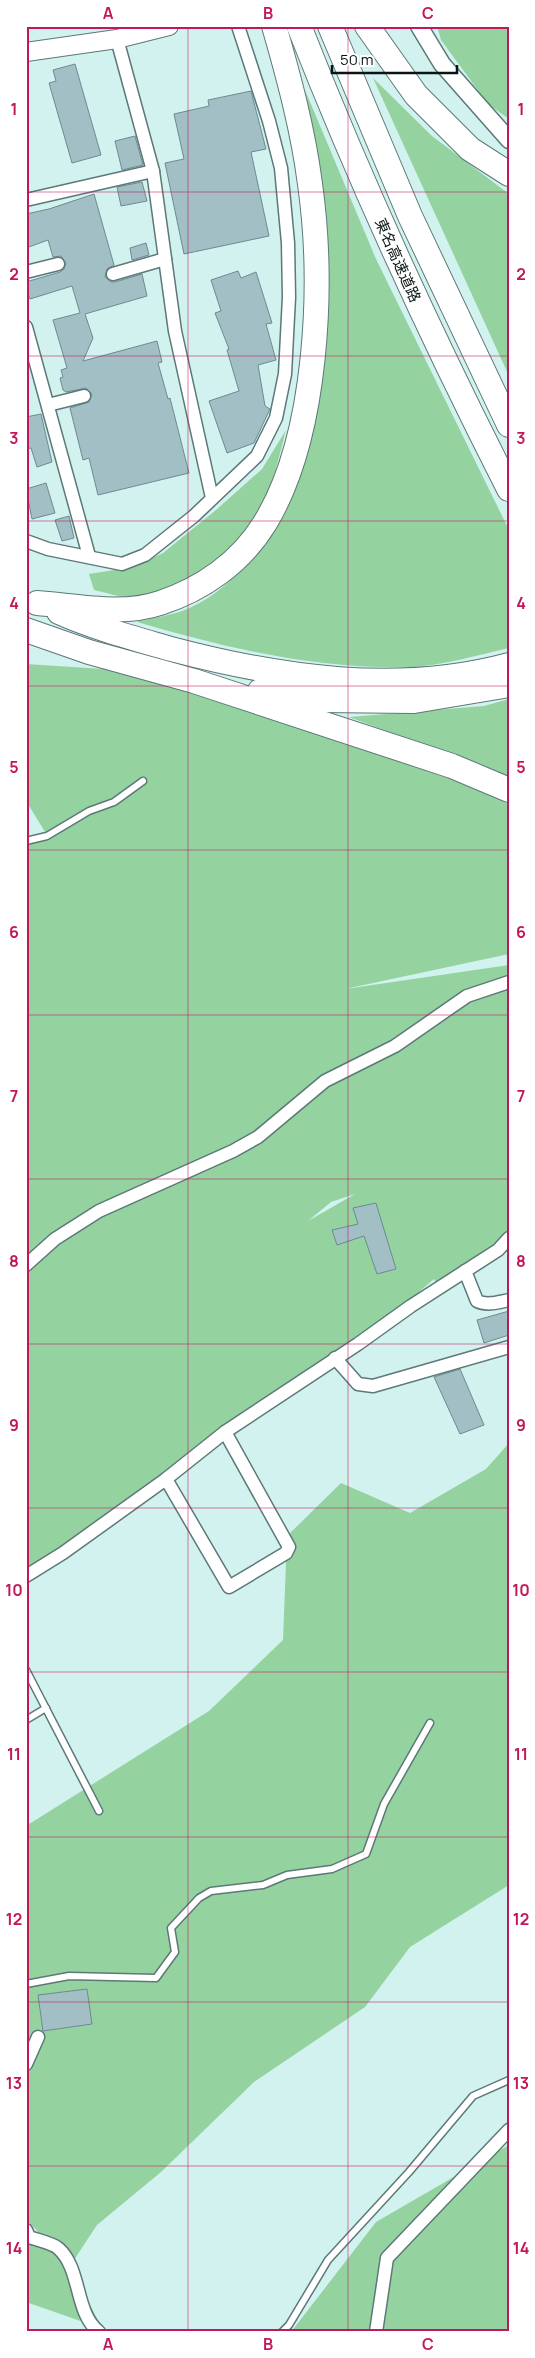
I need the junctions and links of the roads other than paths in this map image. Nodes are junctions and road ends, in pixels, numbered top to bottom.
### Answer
1 (169, 26) edge
2 (238, 26) edge
3 (274, 26) edge
4 (299, 26) edge
5 (330, 26) edge
6 (367, 26) edge
7 (419, 26) edge
8 (117, 39) junction
9 (26, 52) edge
10 (509, 140) edge
11 (153, 171) junction
12 (509, 174) edge
13 (26, 200) edge
14 (165, 258) junction
15 (58, 264) dead end
16 (26, 272) edge
17 (113, 274) dead end
18 (26, 327) edge
19 (32, 371) edge
20 (84, 396) dead end
21 (48, 405) junction
22 (509, 425) edge
23 (509, 489) edge
24 (212, 498) junction
25 (26, 541) edge
26 (89, 556) junction
27 (32, 600) edge
28 (26, 630) edge
29 (26, 646) edge
30 (89, 652) junction
31 (509, 665) edge
32 (194, 681) junction
33 (509, 685) edge
34 (143, 781) dead end
35 (509, 790) edge
36 (26, 841) edge
37 (509, 982) edge
38 (507, 1244) edge
39 (26, 1265) edge
40 (465, 1272) junction
41 (509, 1300) edge
42 (509, 1347) edge
43 (335, 1358) junction
44 (225, 1432) junction
45 (166, 1479) junction
46 (26, 1576) edge
47 (26, 1670) edge
48 (46, 1708) junction
49 (26, 1720) edge
50 (430, 1723) dead end
51 (99, 1811) dead end
52 (26, 1984) edge
53 (38, 2037) dead end
54 (26, 2064) edge
55 (509, 2080) edge
56 (509, 2130) edge
57 (26, 2230) edge
58 (99, 2332) edge
59 (282, 2332) edge
60 (376, 2332) edge

1 - 8 main road
2 - 24 street
3 - 27 highway
4 - 23 highway, 東名高速道路
5 - 22 highway, 東名高速道路
6 - 12 highway
7 - 10 street
8 - 9 main road
8 - 11 street
11 - 13 street
11 - 14 street
14 - 17 street
14 - 24 street
15 - 16 street
18 - 19 street
19 - 21 street
20 - 21 street
21 - 26 street
24 - 26 street
25 - 26 street
27 - 31 highway
28 - 30 highway
29 - 30 highway
30 - 32 highway
32 - 33 highway
32 - 35 highway
34 - 36 lane
37 - 39 street
38 - 40 street
40 - 41 street
40 - 43 street
42 - 43 street
43 - 44 street
44 - 45 street
44 - 45 street
45 - 46 street
47 - 48 lane
48 - 49 lane
48 - 51 lane
50 - 52 lane
53 - 54 street
55 - 59 lane
56 - 60 street
57 - 58 street

